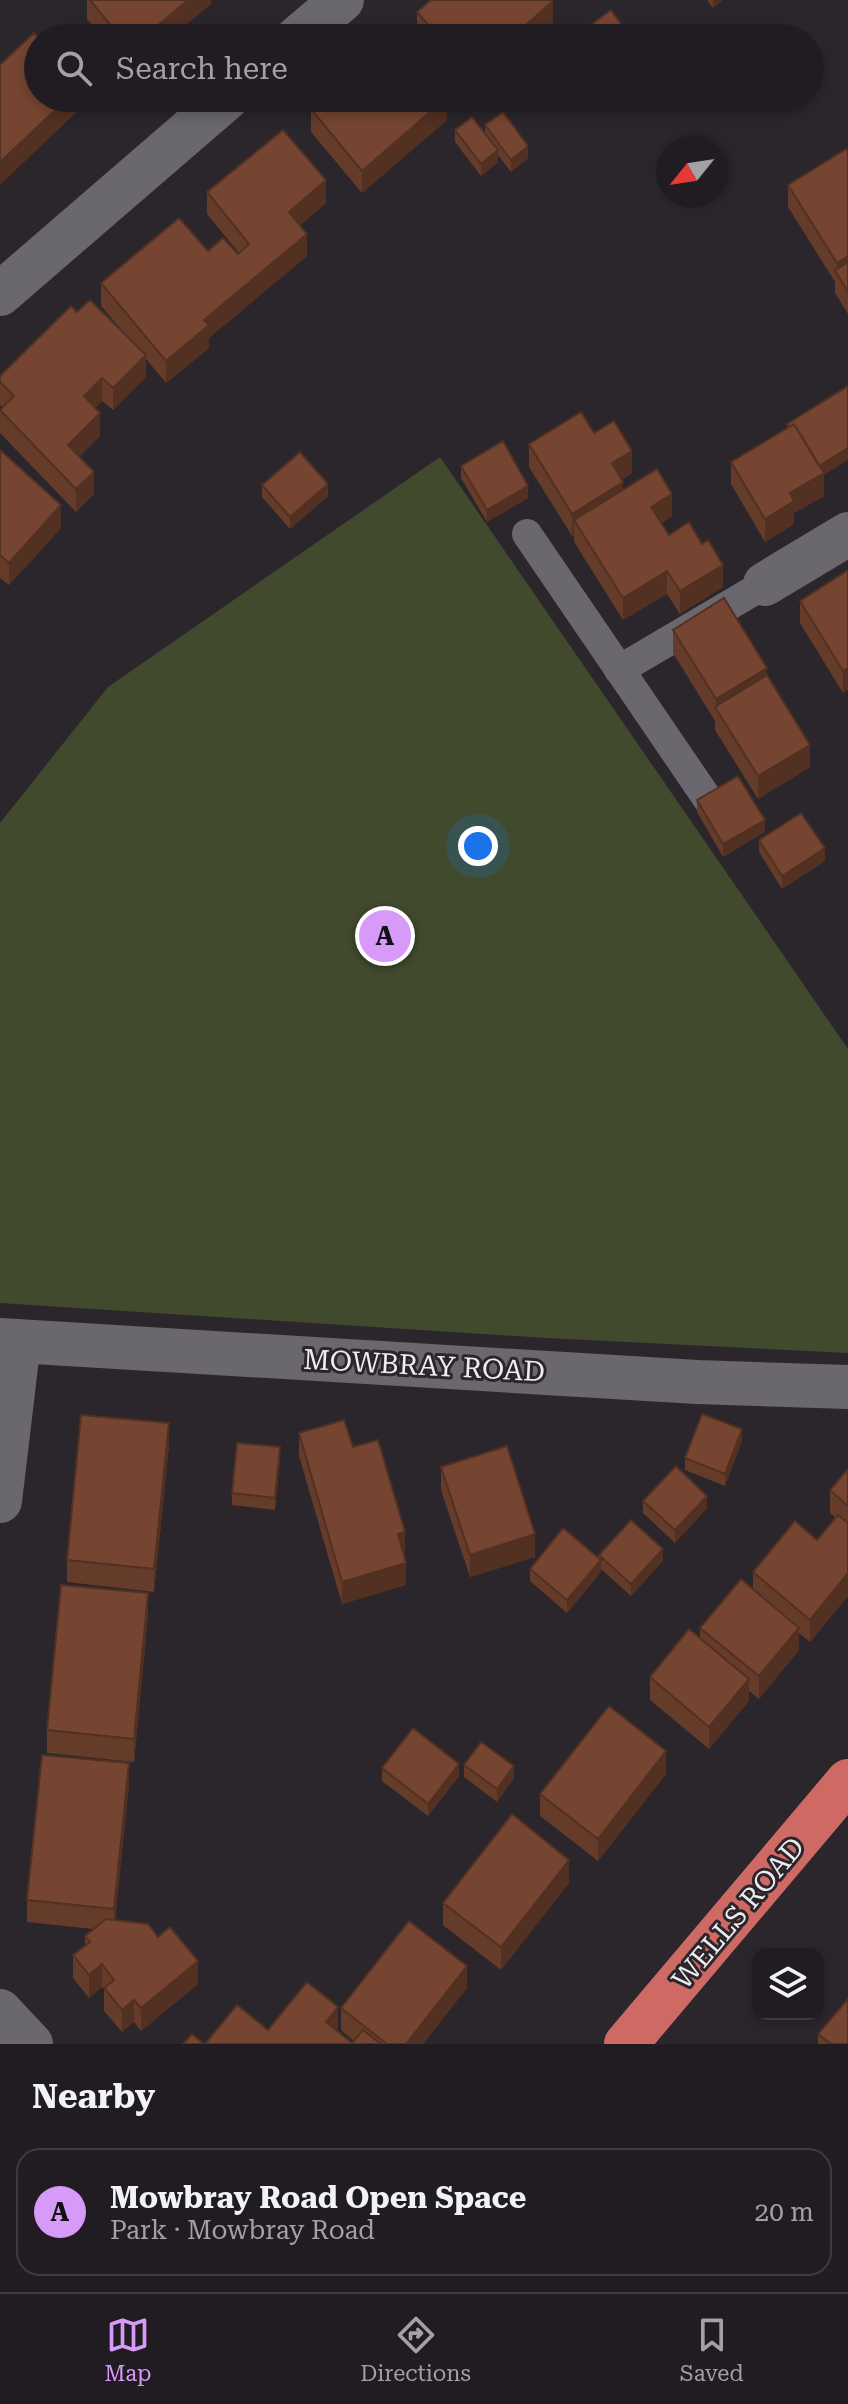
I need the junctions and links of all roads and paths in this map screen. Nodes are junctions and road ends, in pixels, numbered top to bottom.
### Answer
1 (342, 0) edge
2 (314, 24) edge
3 (211, 112) edge
4 (0, 294) edge
5 (527, 534) dead end
6 (848, 534) edge
7 (765, 584) joint
8 (619, 670) junction
9 (709, 801) edge
10 (10, 1340) edge
11 (848, 1387) edge
12 (0, 1501) edge
13 (848, 1781) edge
14 (0, 2011) edge
15 (31, 2044) edge
16 (626, 2044) edge

1 - 2 street
3 - 4 street
5 - 8 lane
6 - 7 street
7 - 8 lane
8 - 9 lane
10 - 11 street, MOWBRAY ROAD
10 - 12 street
13 - 16 highway, WELLS ROAD
14 - 15 street

